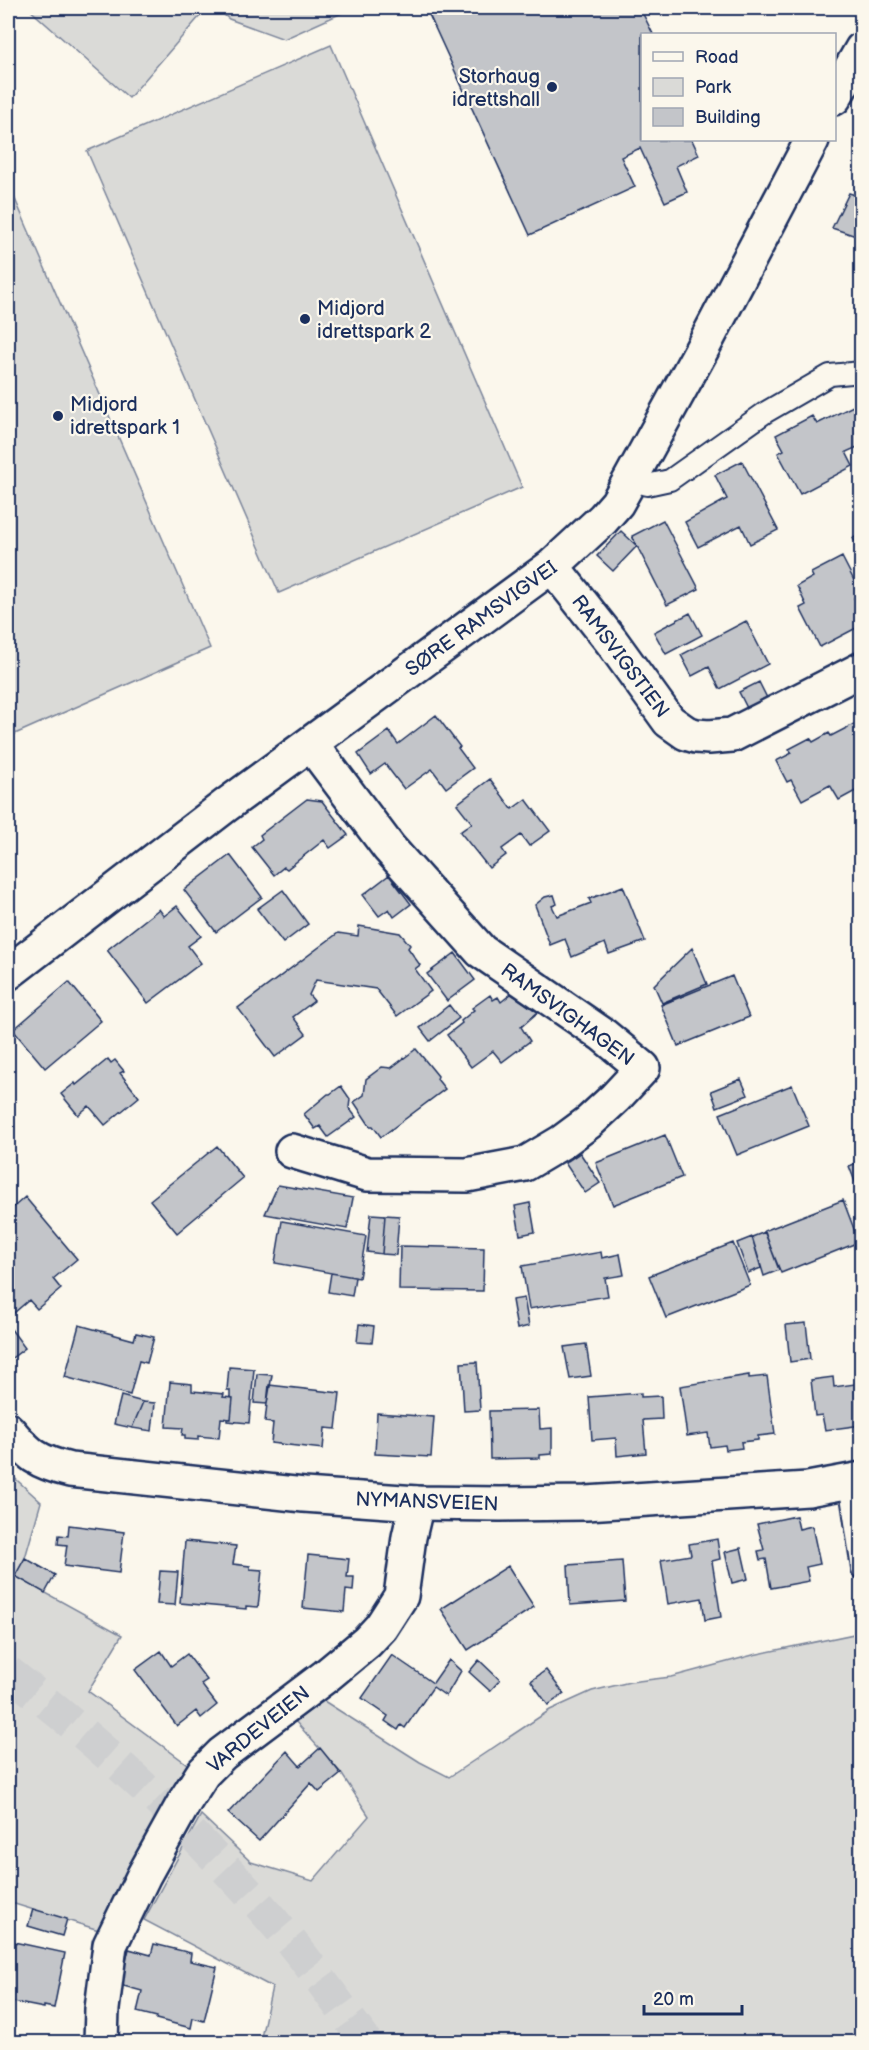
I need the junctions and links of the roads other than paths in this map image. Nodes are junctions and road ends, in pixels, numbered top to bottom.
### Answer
1 (861, 49) edge
2 (836, 94) edge
3 (811, 141) edge
4 (861, 372) edge
5 (630, 480) junction
6 (552, 566) junction
7 (861, 669) edge
8 (311, 744) junction
9 (8, 973) edge
10 (292, 1151) dead end
11 (8, 1430) edge
12 (855, 1481) edge
13 (417, 1503) junction
14 (861, 1569) edge
15 (101, 2043) edge

1 - 2 street
3 - 5 street, SØRE RAMSVIGVEI
4 - 5 lane
5 - 6 street, SØRE RAMSVIGVEI
6 - 7 street, RAMSVIGSTIEN
6 - 8 street, SØRE RAMSVIGVEI
8 - 9 street, SØRE RAMSVIGVEI
8 - 10 street, RAMSVIGHAGEN
11 - 13 street, NYMANSVEIEN
12 - 13 street, NYMANSVEIEN
12 - 14 lane
13 - 15 street, VARDEVEIEN

